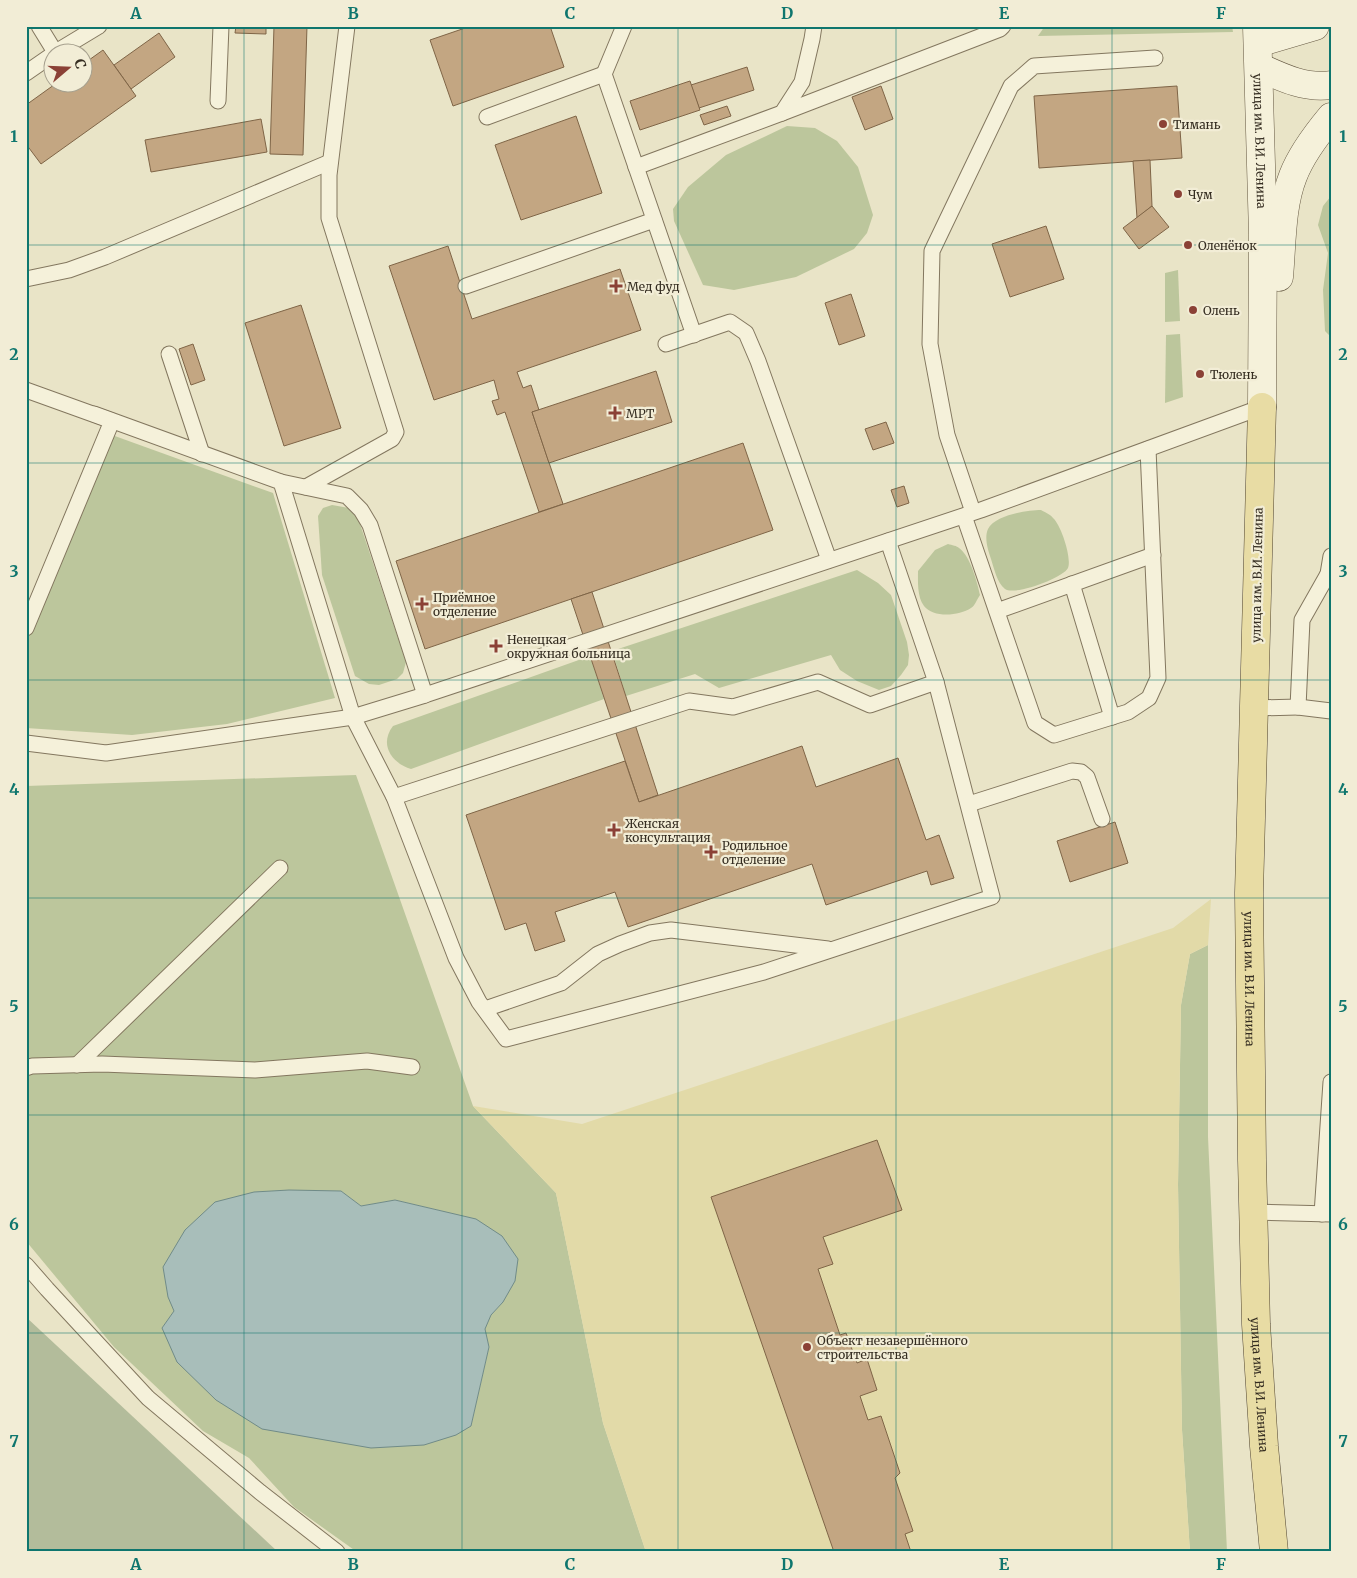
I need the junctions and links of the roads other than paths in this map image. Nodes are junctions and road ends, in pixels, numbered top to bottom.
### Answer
1 (39, 26) edge
2 (99, 26) edge
3 (221, 26) edge
4 (347, 26) edge
5 (624, 26) edge
6 (814, 26) edge
7 (1003, 26) edge
8 (1315, 26) edge
9 (48, 42) edge
10 (73, 42) edge
11 (1258, 45) edge
12 (1155, 58) dead end
13 (42, 62) edge
14 (26, 73) edge
15 (604, 74) junction
16 (1331, 85) edge
17 (218, 101) dead end
18 (782, 113) junction
19 (487, 117) dead end
20 (1331, 117) edge
21 (330, 162) junction
22 (636, 167) junction
23 (654, 220) junction
24 (26, 278) edge
25 (466, 286) dead end
26 (694, 335) junction
27 (666, 344) dead end
28 (168, 354) dead end
29 (26, 390) edge
30 (1262, 407) junction
31 (94, 414) junction
32 (1148, 449) junction
33 (202, 454) junction
34 (281, 482) junction
35 (306, 488) junction
36 (968, 514) junction
37 (888, 541) junction
38 (1153, 555) junction
39 (1331, 556) edge
40 (830, 560) junction
41 (1329, 574) edge
42 (1072, 584) junction
43 (997, 611) junction
44 (26, 628) edge
45 (936, 682) junction
46 (425, 696) junction
47 (1298, 707) junction
48 (1254, 708) junction
49 (1331, 711) edge
50 (353, 717) junction
51 (1112, 718) junction
52 (26, 743) edge
53 (394, 797) junction
54 (969, 804) junction
55 (1102, 819) dead end
56 (280, 868) dead end
57 (832, 949) junction
58 (485, 1009) junction
59 (78, 1065) junction
60 (412, 1067) dead end
61 (26, 1068) edge
62 (1331, 1082) edge
63 (1253, 1212) junction
64 (1327, 1214) edge
65 (26, 1264) edge
66 (337, 1552) edge
67 (1274, 1552) edge

1 - 9 lane
2 - 10 lane
3 - 17 lane
4 - 21 lane
5 - 15 lane
6 - 18 lane
7 - 18 lane
8 - 11 main road
11 - 16 main road
11 - 30 main road, улица им. В.И. Ленина
12 - 36 lane
13 - 14 lane
15 - 19 lane
15 - 22 lane
18 - 22 lane
20 - 30 main road
21 - 24 lane
21 - 35 lane
22 - 23 lane
23 - 25 lane
23 - 26 lane
26 - 27 lane
26 - 40 lane
28 - 33 lane
29 - 31 lane
30 - 32 lane
30 - 48 main road, улица им. В.И. Ленина
31 - 33 lane
31 - 44 lane
32 - 36 lane
32 - 38 lane
33 - 34 lane
34 - 35 lane
34 - 50 lane
35 - 46 lane
36 - 37 lane
36 - 43 lane
37 - 40 lane
37 - 45 lane
38 - 42 lane
38 - 51 lane
39 - 41 lane
40 - 46 lane
41 - 47 lane
42 - 43 lane
42 - 51 lane
43 - 51 lane
45 - 53 lane
45 - 54 lane
46 - 50 lane
47 - 48 lane
47 - 49 lane
48 - 63 main road, улица им. В.И. Ленина
50 - 52 lane
50 - 53 lane
53 - 58 lane
54 - 55 lane
54 - 57 lane
56 - 59 lane
57 - 58 lane
57 - 58 lane
59 - 60 lane
59 - 61 lane
62 - 64 lane
63 - 64 lane
63 - 67 main road, улица им. В.И. Ленина
65 - 66 lane

